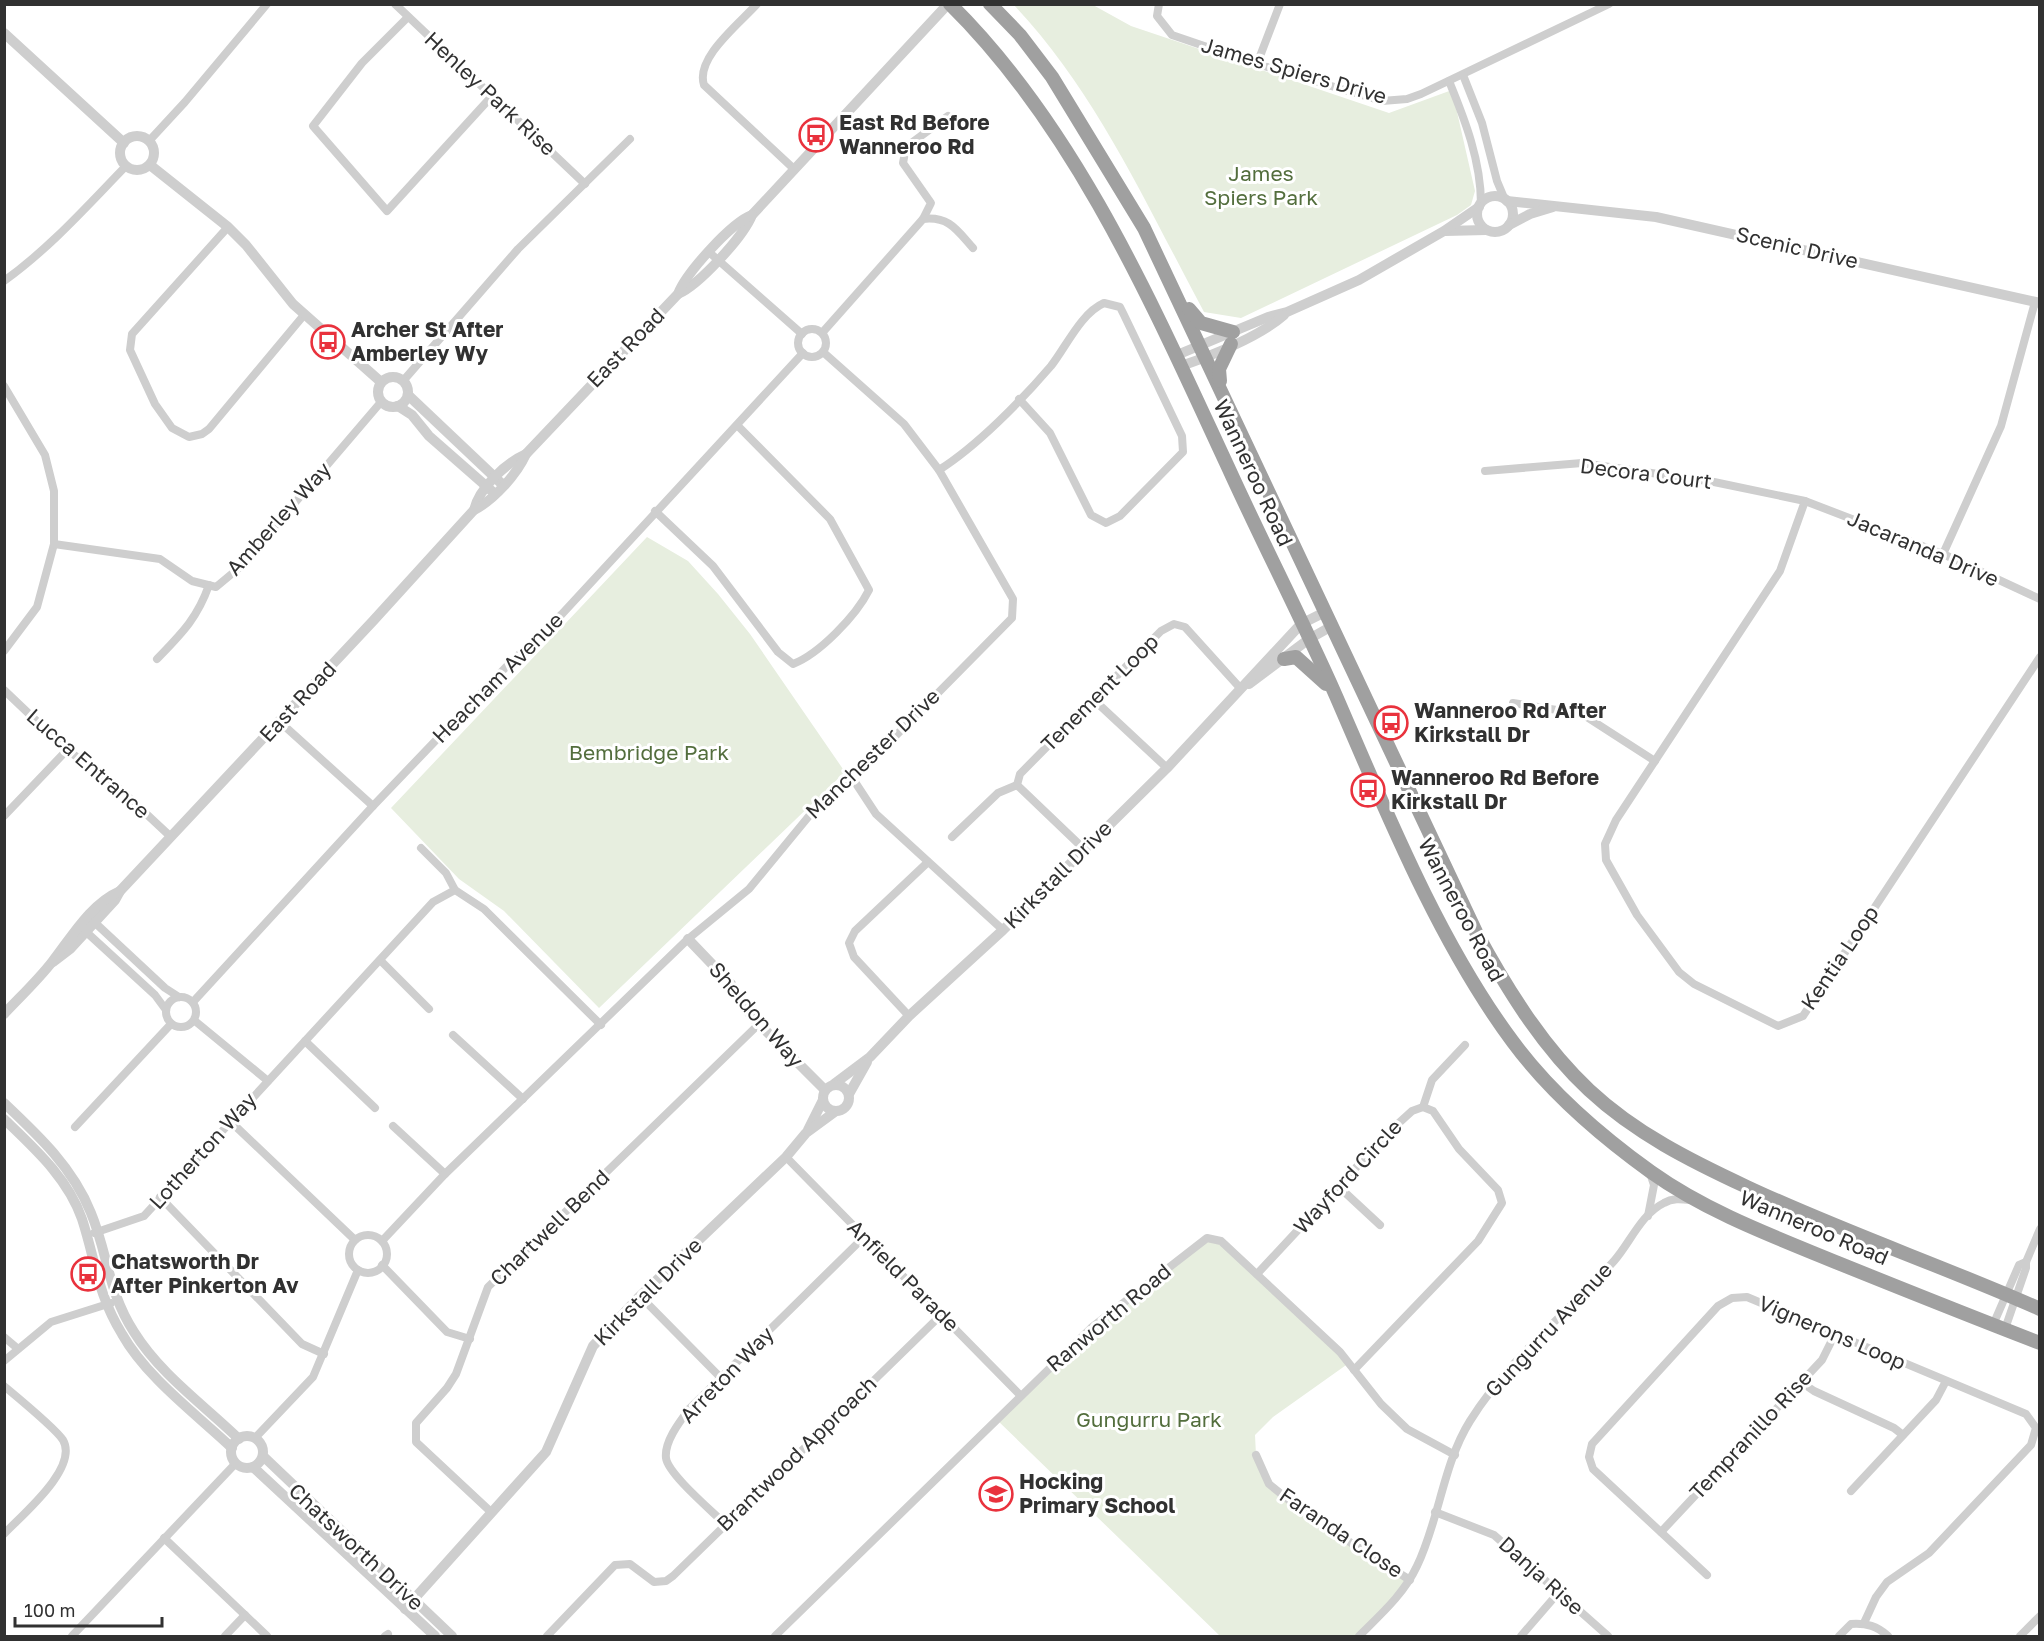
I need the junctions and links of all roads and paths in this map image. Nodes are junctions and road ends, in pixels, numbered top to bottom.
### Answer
1 (267, 4) edge
2 (395, 4) edge
3 (757, 4) edge
4 (949, 4) edge
5 (990, 4) edge
6 (1159, 4) edge
7 (1280, 4) edge
8 (1609, 4) edge
9 (408, 17) junction
10 (4, 33) edge
11 (1257, 64) junction
12 (1463, 75) junction
13 (1449, 81) junction
14 (492, 96) junction
15 (948, 116) dead end
16 (630, 139) dead end
17 (149, 141) junction
18 (124, 143) junction
19 (150, 165) junction
20 (126, 166) junction
21 (794, 169) junction
22 (585, 184) junction
23 (1506, 200) junction
24 (1480, 205) junction
25 (1553, 207) junction
26 (923, 219) junction
27 (1508, 226) junction
28 (228, 227) junction
29 (1486, 230) junction
30 (1444, 231) junction
31 (973, 248) dead end
32 (713, 256) junction
33 (4, 281) edge
34 (1175, 291) junction
35 (2037, 303) edge
36 (303, 315) junction
37 (822, 333) junction
38 (802, 334) junction
39 (1232, 338) junction
40 (823, 352) junction
41 (1204, 352) junction
42 (803, 353) junction
43 (1179, 361) junction
44 (403, 381) junction
45 (381, 382) junction
46 (4, 386) edge
47 (1220, 389) junction
48 (408, 394) junction
49 (1019, 399) junction
50 (381, 402) junction
51 (398, 406) junction
52 (738, 426) junction
53 (939, 470) junction
54 (1485, 471) dead end
55 (499, 481) junction
56 (491, 490) junction
57 (1805, 501) junction
58 (655, 510) junction
59 (54, 544) junction
60 (1943, 554) junction
61 (208, 585) junction
62 (2040, 599) edge
63 (1325, 612) junction
64 (1301, 624) junction
65 (1332, 626) junction
66 (1309, 639) junction
67 (4, 651) edge
68 (2040, 657) edge
69 (156, 659) dead end
70 (1284, 659) junction
71 (1241, 689) junction
72 (4, 690) edge
73 (1334, 692) junction
74 (1093, 699) junction
75 (1513, 703) dead end
76 (280, 722) junction
77 (67, 750) junction
78 (1655, 761) junction
79 (1167, 768) junction
80 (853, 779) junction
81 (1017, 785) junction
82 (373, 806) junction
83 (4, 816) edge
84 (171, 837) junction
85 (952, 837) dead end
86 (421, 848) dead end
87 (1084, 849) junction
88 (928, 862) junction
89 (455, 890) junction
90 (92, 920) junction
91 (83, 929) junction
92 (1002, 930) junction
93 (688, 939) junction
94 (381, 961) junction
95 (178, 997) junction
96 (193, 1002) junction
97 (429, 1009) dead end
98 (166, 1010) junction
99 (4, 1014) edge
100 (909, 1016) junction
101 (195, 1021) junction
102 (171, 1024) junction
103 (759, 1024) junction
104 (601, 1025) junction
105 (453, 1035) dead end
106 (305, 1041) junction
107 (1466, 1045) dead end
108 (870, 1057) junction
109 (267, 1081) junction
110 (827, 1091) junction
111 (849, 1094) junction
112 (524, 1099) junction
113 (4, 1103) edge
114 (1423, 1107) junction
115 (375, 1108) dead end
116 (836, 1112) junction
117 (4, 1119) edge
118 (230, 1120) junction
119 (393, 1126) dead end
120 (75, 1127) dead end
121 (25, 1131) junction
122 (806, 1133) junction
123 (786, 1157) junction
124 (1650, 1171) junction
125 (445, 1174) junction
126 (1338, 1186) junction
127 (160, 1197) junction
128 (1701, 1202) junction
129 (1648, 1216) junction
130 (1380, 1225) dead end
131 (2040, 1229) edge
132 (92, 1234) junction
133 (864, 1237) junction
134 (355, 1240) junction
135 (382, 1241) junction
136 (382, 1265) junction
137 (358, 1270) junction
138 (1257, 1274) junction
139 (640, 1296) junction
140 (2011, 1296) junction
141 (111, 1303) junction
142 (2040, 1309) edge
143 (941, 1315) junction
144 (1999, 1327) junction
145 (1835, 1334) junction
146 (4, 1337) edge
147 (470, 1339) junction
148 (2040, 1344) edge
149 (17, 1348) junction
150 (324, 1354) junction
151 (4, 1361) edge
152 (1354, 1370) junction
153 (720, 1377) junction
154 (1946, 1381) junction
155 (1801, 1382) junction
156 (4, 1386) edge
157 (1020, 1395) junction
158 (1903, 1435) junction
159 (255, 1438) junction
160 (239, 1439) junction
161 (232, 1448) junction
162 (1256, 1455) dead end
163 (1455, 1455) junction
164 (262, 1456) junction
165 (236, 1463) junction
166 (253, 1467) junction
167 (1851, 1491) dead end
168 (491, 1512) junction
169 (1435, 1512) junction
170 (725, 1524) junction
171 (1661, 1532) junction
172 (4, 1534) edge
173 (164, 1538) junction
174 (1707, 1575) dead end
175 (1410, 1580) junction
176 (1559, 1593) junction
177 (409, 1605) junction
178 (245, 1615) junction
179 (2040, 1616) edge
180 (1864, 1623) junction
181 (72, 1636) edge
182 (225, 1636) edge
183 (267, 1636) edge
184 (435, 1636) edge
185 (452, 1636) edge
186 (547, 1636) edge
187 (775, 1636) edge
188 (1359, 1636) edge
189 (1521, 1636) edge
190 (1608, 1636) edge
191 (1839, 1636) edge
192 (1888, 1636) edge
193 (2022, 1636) edge

1 - 17 street
2 - 9 street, Henley Park Rise
3 - 21 street
4 - 21 street, East Road
4 - 43 highway, Wanneroo Road
5 - 34 highway, Wanneroo Road
6 - 11 street, James Spiers Drive
7 - 11 street
8 - 12 street, James Spiers Drive
9 - 14 street, Henley Park Rise
9 - 14 street
10 - 18 street
11 - 13 street, James Spiers Drive
12 - 13 street, James Spiers Drive
12 - 23 street
13 - 24 street
14 - 22 street, Henley Park Rise
15 - 26 street
16 - 22 street
17 - 18 street
17 - 19 street
18 - 20 street
19 - 20 street
19 - 28 street
20 - 33 street
21 - 32 street, East Road
22 - 44 street
23 - 24 street
23 - 25 street, Scenic Drive
23 - 27 street
24 - 29 street
24 - 30 street
25 - 27 street, Scenic Drive
25 - 35 street, Scenic Drive
26 - 31 street
26 - 37 street
27 - 29 street
28 - 36 street
28 - 36 street
29 - 30 street
30 - 39 street
32 - 38 street
32 - 55 street, East Road
34 - 39 highway
34 - 41 highway, Wanneroo Road
35 - 60 street
36 - 45 street
37 - 38 street
37 - 40 street
38 - 42 street
39 - 41 street
39 - 47 highway
40 - 42 street
40 - 53 street, Manchester Drive
41 - 43 street
41 - 47 highway, Wanneroo Road
42 - 52 street, Heacham Avenue
43 - 64 highway, Wanneroo Road
44 - 45 street
44 - 48 street
45 - 50 street
46 - 59 street
47 - 63 highway, Wanneroo Road
48 - 51 street
48 - 55 street
49 - 49 street
49 - 53 street
50 - 51 street
50 - 61 street, Amberley Way
51 - 56 street
52 - 58 street, Heacham Avenue
52 - 58 street
53 - 80 street, Manchester Drive
54 - 57 street, Decora Court
55 - 56 street, East Road
56 - 76 street, East Road
57 - 60 street, Jacaranda Drive
57 - 78 street, Kentia Loop
58 - 82 street, Heacham Avenue
59 - 61 street, Amberley Way
59 - 67 street
60 - 62 street, Jacaranda Drive
61 - 69 street
63 - 64 street, Kirkstall Drive
63 - 65 highway, Wanneroo Road
64 - 66 highway, Wanneroo Road
64 - 71 street, Kirkstall Drive
65 - 66 street, Kirkstall Drive
65 - 140 highway, Wanneroo Road
66 - 70 street, Kirkstall Drive
66 - 73 highway, Wanneroo Road
68 - 78 street, Kentia Loop
70 - 71 street, Kirkstall Drive
70 - 73 highway
71 - 74 street, Tenement Loop
71 - 79 street, Kirkstall Drive
72 - 77 street, Lucca Entrance
73 - 124 highway, Wanneroo Road
74 - 79 street
74 - 81 street, Tenement Loop
75 - 78 street
76 - 82 street
76 - 84 street, East Road
77 - 83 street
77 - 84 street, Lucca Entrance
79 - 87 street, Kirkstall Drive
80 - 88 street
80 - 93 street, Manchester Drive
81 - 85 street, Tenement Loop
81 - 87 street
82 - 96 street, Heacham Avenue
84 - 90 street, East Road
86 - 89 street
87 - 92 street, Kirkstall Drive
88 - 92 street
88 - 100 street
89 - 94 street, Lotherton Way
89 - 104 street
90 - 91 street, East Road
90 - 95 street
91 - 98 street
91 - 99 street, East Road
92 - 100 street, Kirkstall Drive
93 - 103 street, Sheldon Way
93 - 104 street, Manchester Drive
94 - 97 street
94 - 106 street, Lotherton Way
95 - 96 street
95 - 98 street
96 - 101 street
98 - 102 street
100 - 108 street, Kirkstall Drive
101 - 102 street
101 - 109 street
102 - 120 street
103 - 110 street, Sheldon Way
103 - 147 street, Chartwell Bend
104 - 112 street, Manchester Drive
105 - 112 street
106 - 109 street, Lotherton Way
106 - 115 street
107 - 114 street
108 - 110 street, Kirkstall Drive
108 - 111 street, Kirkstall Drive
109 - 118 street, Lotherton Way
110 - 111 street
110 - 116 street
110 - 122 street, Kirkstall Drive
111 - 116 street
112 - 125 street, Manchester Drive
113 - 121 street
114 - 126 street, Wayford Circle
114 - 152 street, Wayford Circle
116 - 122 street, Kirkstall Drive
117 - 121 street
118 - 127 street, Lotherton Way
118 - 134 street
119 - 125 street
121 - 132 street
122 - 123 street, Kirkstall Drive
123 - 133 street, Anfield Parade
123 - 139 street, Kirkstall Drive
124 - 128 highway, Wanneroo Road
124 - 129 street, Gungurru Avenue
125 - 135 street, Manchester Drive
126 - 130 street
126 - 138 street, Wayford Circle
127 - 132 street, Lotherton Way
127 - 150 street
128 - 129 street, Gungurru Avenue
128 - 144 highway, Wanneroo Road
129 - 163 street, Gungurru Avenue
131 - 140 street
132 - 141 street
133 - 143 street, Anfield Parade
133 - 153 street, Arreton Way
134 - 135 street
134 - 137 street
135 - 136 street
136 - 137 street
136 - 147 street
137 - 150 street
138 - 152 street, Ranworth Road
138 - 157 street, Ranworth Road
139 - 153 street
139 - 168 street, Kirkstall Drive
140 - 142 highway, Wanneroo Road
140 - 144 street
141 - 149 street
141 - 160 street
141 - 161 street
143 - 157 street, Anfield Parade
143 - 170 street, Brantwood Approach
144 - 148 highway, Wanneroo Road
145 - 154 street, Vignerons Loop
145 - 155 street, Tempranillo Rise
145 - 171 street, Vignerons Loop
146 - 149 street
147 - 168 street, Chartwell Bend
149 - 151 street
150 - 159 street
152 - 163 street, Ranworth Road
153 - 170 street, Arreton Way
154 - 158 street
154 - 180 street, Vignerons Loop
155 - 158 street
155 - 171 street, Tempranillo Rise
156 - 172 street
157 - 187 street, Ranworth Road
158 - 167 street
159 - 160 street
159 - 164 street
160 - 161 street
161 - 165 street
162 - 175 street, Faranda Close
163 - 169 street, Gungurru Avenue
164 - 166 street
164 - 177 street, Chatsworth Drive
165 - 166 street
165 - 173 street
166 - 177 street, Chatsworth Drive
168 - 177 street, Kirkstall Drive
169 - 175 street, Gungurru Avenue
169 - 176 street, Danja Rise
170 - 186 street, Brantwood Approach
171 - 174 street, Vignerons Loop
173 - 178 street
173 - 181 street
175 - 188 street, Gungurru Avenue
176 - 189 street
176 - 190 street, Danja Rise
177 - 184 street, Chatsworth Drive
177 - 185 street, Chatsworth Drive
178 - 182 street
178 - 183 street
179 - 193 street
180 - 191 street
180 - 192 street

